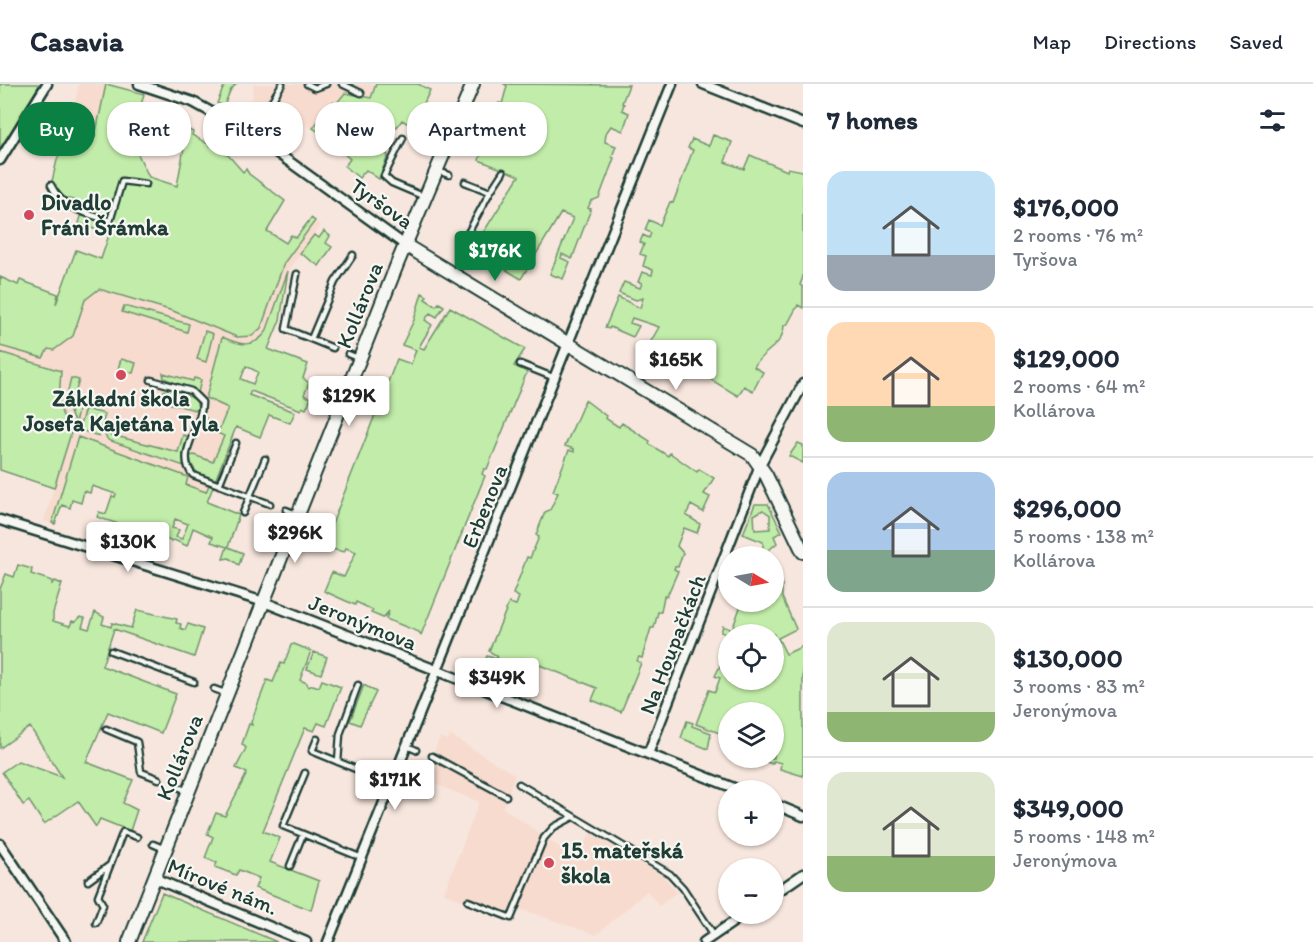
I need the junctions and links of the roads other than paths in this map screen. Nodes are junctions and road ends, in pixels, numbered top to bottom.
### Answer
1 (47, 84) edge
2 (139, 84) edge
3 (282, 84) edge
4 (307, 84) edge
5 (326, 84) edge
6 (342, 84) edge
7 (473, 84) edge
8 (672, 84) edge
9 (703, 84) edge
10 (361, 93) dead end
11 (271, 102) edge
12 (803, 124) edge
13 (403, 138) dead end
14 (0, 160) edge
15 (436, 170) junction
16 (503, 172) dead end
17 (449, 175) dead end
18 (465, 182) dead end
19 (51, 184) dead end
20 (146, 184) dead end
21 (490, 192) junction
22 (425, 197) junction
23 (468, 233) dead end
24 (405, 245) junction
25 (352, 255) dead end
26 (297, 274) dead end
27 (310, 339) junction
28 (569, 343) junction
29 (333, 348) dead end
30 (520, 364) dead end
31 (555, 378) junction
32 (151, 380) dead end
33 (803, 384) edge
34 (800, 397) edge
35 (236, 444) dead end
36 (265, 459) dead end
37 (760, 465) junction
38 (219, 485) junction
39 (249, 497) junction
40 (270, 504) dead end
41 (286, 510) dead end
42 (243, 513) dead end
43 (298, 515) junction
44 (0, 520) edge
45 (803, 552) edge
46 (264, 602) junction
47 (111, 651) dead end
48 (437, 671) junction
49 (194, 682) dead end
50 (358, 685) dead end
51 (214, 689) dead end
52 (227, 694) junction
53 (106, 729) dead end
54 (317, 739) dead end
55 (407, 746) junction
56 (416, 750) dead end
57 (648, 754) junction
58 (432, 756) dead end
59 (338, 762) junction
60 (304, 773) dead end
61 (159, 779) dead end
62 (718, 782) edge
63 (392, 784) junction
64 (519, 784) dead end
65 (506, 796) dead end
66 (784, 808) edge
67 (803, 816) edge
68 (573, 817) junction
69 (303, 834) junction
70 (137, 837) dead end
71 (0, 844) edge
72 (153, 844) dead end
73 (165, 849) junction
74 (362, 858) junction
75 (110, 865) junction
76 (291, 866) dead end
77 (803, 874) edge
78 (154, 878) junction
79 (88, 881) dead end
80 (784, 887) edge
81 (468, 901) dead end
82 (96, 923) dead end
83 (730, 924) edge
84 (714, 935) junction
85 (66, 942) edge
86 (129, 942) edge
87 (306, 942) edge
88 (328, 942) edge
89 (704, 942) edge

1 - 14 street
2 - 24 street, Tyršova
3 - 11 lane
4 - 5 lane
6 - 10 lane
7 - 15 main road, Kollárova
8 - 28 street, Erbenova
9 - 12 street
13 - 22 lane
15 - 17 lane
15 - 22 main road, Kollárova
16 - 21 lane
18 - 21 lane
19 - 20 lane
21 - 23 lane
22 - 24 main road, Kollárova
24 - 28 main road, Tyršova
24 - 43 main road, Kollárova
25 - 27 lane
26 - 27 lane
27 - 29 lane
28 - 31 street, Erbenova
28 - 37 main road, Tyršova
30 - 31 lane
31 - 48 street, Erbenova
32 - 38 lane
33 - 34 street, Na Houpačkách
34 - 37 street, Na Houpačkách
35 - 38 lane
36 - 39 lane
37 - 45 main road
37 - 57 street, Na Houpačkách
38 - 39 lane
39 - 40 lane
39 - 42 lane
41 - 43 lane
43 - 46 main road, Kollárova
44 - 46 street, Jeronýmova
46 - 48 street, Jeronýmova
46 - 52 main road, Kollárova
47 - 49 lane
48 - 55 street, Erbenova
48 - 57 street, Jeronýmova
50 - 59 lane
51 - 52 lane
52 - 73 main road, Kollárova
53 - 61 lane
54 - 59 lane
55 - 56 lane
55 - 63 street, Erbenova
57 - 62 street, Jeronýmova
58 - 65 lane
59 - 63 lane
60 - 69 lane
63 - 74 street, Erbenova
64 - 68 lane
66 - 67 street
68 - 81 lane
68 - 84 lane
69 - 74 lane
69 - 76 lane
70 - 75 lane
71 - 85 street
72 - 73 lane
73 - 78 main road, Kollárova
74 - 88 street, Erbenova
75 - 79 lane
75 - 82 lane
77 - 80 street
78 - 86 main road, Mírové nám.
78 - 87 street, Mírové nám.
83 - 84 street
84 - 89 street

